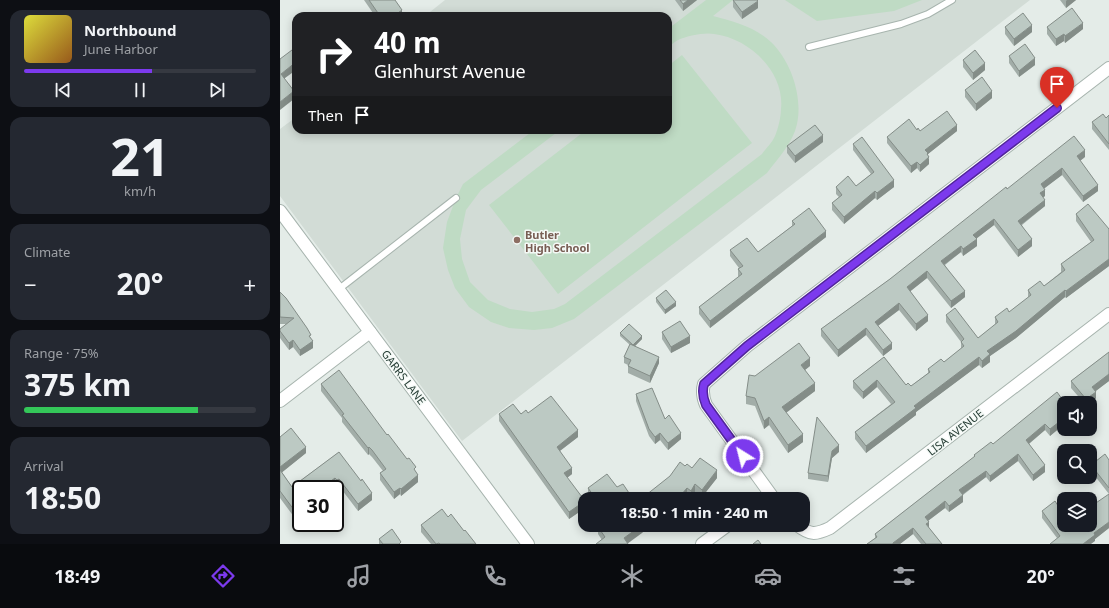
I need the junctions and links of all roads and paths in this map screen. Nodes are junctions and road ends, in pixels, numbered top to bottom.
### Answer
1 (952, 0) edge
2 (809, 47) dead end
3 (1109, 68) edge
4 (456, 198) dead end
5 (280, 211) edge
6 (339, 289) junction
7 (1109, 314) edge
8 (370, 332) junction
9 (280, 401) edge
10 (766, 492) edge
11 (718, 532) edge
12 (807, 532) edge
13 (528, 544) edge
14 (702, 544) edge

1 - 2 lane
3 - 10 street
4 - 6 lane
5 - 6 street, GARRS LANE
6 - 8 street, GARRS LANE
7 - 12 street, LISA AVENUE
8 - 9 street
8 - 13 street, GARRS LANE
11 - 14 street

